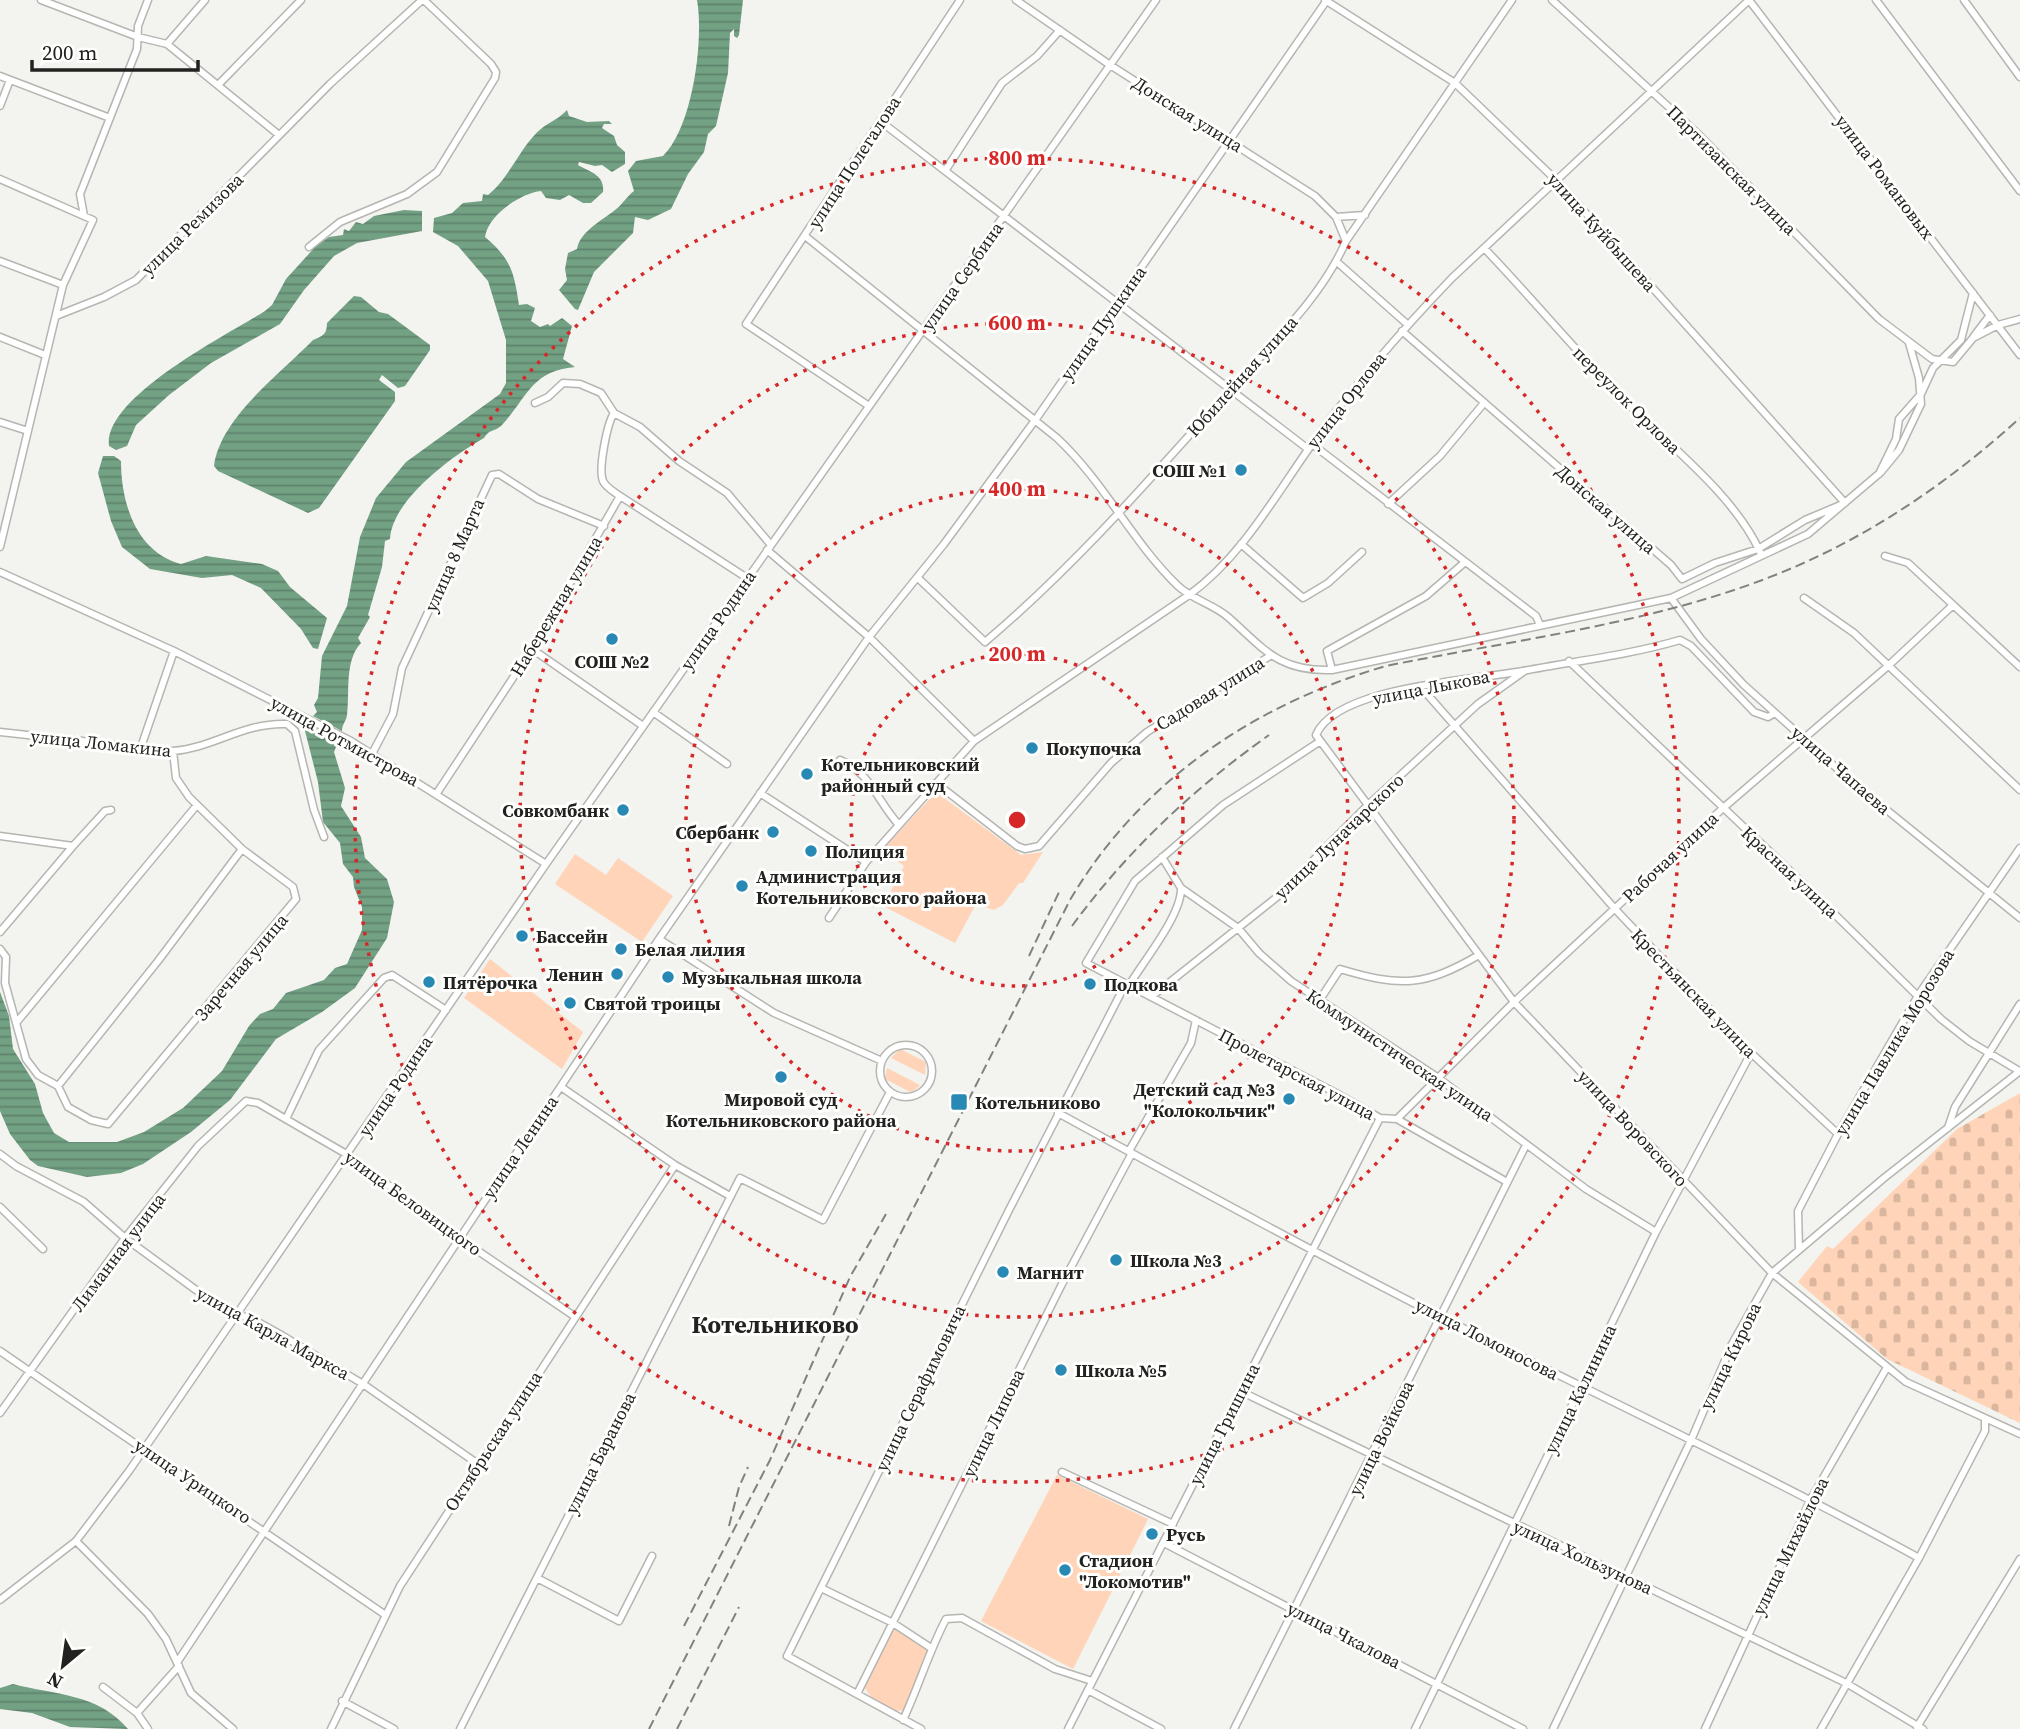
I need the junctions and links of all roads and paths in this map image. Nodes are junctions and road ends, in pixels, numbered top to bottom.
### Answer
1 (41, 0) edge
2 (148, 0) edge
3 (205, 0) edge
4 (301, 0) edge
5 (423, 0) edge
6 (960, 0) edge
7 (1016, 0) edge
8 (1156, 0) edge
9 (1326, 0) edge
10 (1512, 0) edge
11 (1552, 0) edge
12 (1749, 0) edge
13 (1876, 0) edge
14 (1964, 0) edge
15 (1060, 30) junction
16 (138, 37) junction
17 (167, 44) junction
18 (1110, 65) junction
19 (0, 76) edge
20 (2020, 77) edge
21 (10, 80) junction
22 (1455, 83) junction
23 (218, 85) junction
24 (1652, 91) junction
25 (0, 106) edge
26 (110, 118) junction
27 (880, 121) junction
28 (279, 135) junction
29 (1230, 140) junction
30 (945, 171) junction
31 (0, 179) edge
32 (1557, 181) junction
33 (2020, 191) edge
34 (1364, 215) junction
35 (84, 216) junction
36 (1003, 217) junction
37 (1336, 217) junction
38 (805, 236) junction
39 (1346, 241) junction
40 (309, 247) dead end
41 (1484, 248) junction
42 (0, 261) edge
43 (1337, 262) junction
44 (63, 285) junction
45 (1973, 293) junction
46 (1118, 302) junction
47 (1990, 315) junction
48 (56, 316) junction
49 (2020, 319) edge
50 (1408, 324) junction
51 (1998, 325) junction
52 (923, 330) junction
53 (1402, 331) junction
54 (0, 337) edge
55 (1973, 338) junction
56 (1909, 342) junction
57 (45, 355) junction
58 (2020, 355) edge
59 (1939, 362) junction
60 (1231, 389) junction
61 (1921, 394) junction
62 (535, 403) dead end
63 (1484, 403) junction
64 (869, 406) junction
65 (614, 413) junction
66 (1036, 419) junction
67 (0, 422) edge
68 (29, 431) junction
69 (1310, 446) junction
70 (1878, 475) junction
71 (620, 496) junction
72 (1845, 503) junction
73 (1388, 504) junction
74 (1121, 513) junction
75 (604, 526) junction
76 (1241, 544) junction
77 (0, 547) edge
78 (769, 547) junction
79 (1758, 550) junction
80 (1362, 552) dead end
81 (1885, 556) dead end
82 (1762, 557) junction
83 (1464, 563) junction
84 (0, 573) edge
85 (747, 578) junction
86 (918, 578) junction
87 (1189, 595) junction
88 (1671, 598) junction
89 (1804, 598) dead end
90 (1953, 605) junction
91 (1540, 625) junction
92 (869, 637) junction
93 (532, 649) junction
94 (174, 651) junction
95 (1270, 656) junction
96 (1569, 661) junction
97 (1888, 666) junction
98 (2020, 667) edge
99 (1332, 670) junction
100 (1524, 670) junction
101 (1420, 686) junction
102 (653, 712) junction
103 (1775, 713) junction
104 (643, 726) junction
105 (1454, 729) junction
106 (0, 732) edge
107 (1803, 738) junction
108 (974, 741) junction
109 (1319, 742) junction
110 (140, 750) junction
111 (173, 751) junction
112 (373, 752) junction
113 (840, 760) dead end
114 (727, 764) dead end
115 (936, 783) junction
116 (2020, 790) edge
117 (437, 793) junction
118 (760, 793) junction
119 (197, 805) junction
120 (1367, 806) junction
121 (1722, 809) junction
122 (111, 810) dead end
123 (899, 825) junction
124 (0, 836) edge
125 (324, 837) dead end
126 (73, 846) junction
127 (2020, 848) edge
128 (242, 849) junction
129 (1162, 857) junction
130 (866, 862) junction
131 (546, 864) junction
132 (1181, 888) junction
133 (1987, 892) junction
134 (1615, 909) junction
135 (829, 918) dead end
136 (2020, 918) edge
137 (1238, 928) junction
138 (0, 932) edge
139 (659, 939) junction
140 (0, 949) edge
141 (1479, 955) junction
142 (1086, 963) joint
143 (1126, 986) junction
144 (1919, 994) junction
145 (1151, 998) junction
146 (1319, 1001) junction
147 (1514, 1002) junction
148 (2020, 1004) edge
149 (446, 1010) junction
150 (1196, 1020) junction
151 (16, 1023) junction
152 (1751, 1053) junction
153 (1988, 1053) junction
154 (882, 1061) junction
155 (2020, 1071) edge
156 (1437, 1077) junction
157 (58, 1086) junction
158 (561, 1087) junction
159 (891, 1092) junction
160 (246, 1101) joint
161 (1058, 1113) junction
162 (1380, 1118) junction
163 (286, 1119) junction
164 (1397, 1119) junction
165 (1948, 1128) junction
166 (1838, 1134) junction
167 (1526, 1145) junction
168 (1130, 1152) junction
169 (0, 1154) edge
170 (348, 1155) junction
171 (675, 1165) junction
172 (1683, 1181) junction
173 (1507, 1182) junction
174 (730, 1196) junction
175 (0, 1207) edge
176 (1656, 1232) junction
177 (125, 1238) junction
178 (459, 1238) junction
179 (43, 1249) dead end
180 (1799, 1249) junction
181 (1311, 1250) junction
182 (1772, 1273) junction
183 (237, 1316) junction
184 (574, 1316) junction
185 (1441, 1317) junction
186 (0, 1350) edge
187 (1886, 1369) junction
188 (29, 1371) junction
189 (363, 1384) junction
190 (1581, 1386) junction
191 (1240, 1391) junction
192 (0, 1413) edge
193 (1985, 1418) junction
194 (2020, 1434) edge
195 (1692, 1438) junction
196 (144, 1449) junction
197 (1373, 1455) junction
198 (478, 1464) junction
199 (1062, 1472) dead end
200 (1811, 1499) junction
201 (1173, 1524) junction
202 (1515, 1525) junction
203 (267, 1531) junction
204 (76, 1541) junction
205 (1164, 1544) junction
206 (652, 1556) dead end
207 (1919, 1558) junction
208 (2020, 1559) edge
209 (1625, 1577) junction
210 (537, 1578) junction
211 (821, 1588) junction
212 (0, 1601) edge
213 (1296, 1610) junction
214 (384, 1614) junction
215 (893, 1623) junction
216 (1746, 1635) junction
217 (931, 1648) junction
218 (178, 1663) junction
219 (1092, 1681) junction
220 (1846, 1683) junction
221 (1437, 1684) junction
222 (103, 1687) dead end
223 (1088, 1690) junction
224 (857, 1694) junction
225 (342, 1701) junction
226 (137, 1713) junction
227 (903, 1720) junction
228 (1919, 1728) edge
229 (148, 1729) edge
230 (233, 1729) edge
231 (331, 1729) edge
232 (394, 1729) edge
233 (460, 1729) edge
234 (921, 1729) edge
235 (1068, 1729) edge
236 (1161, 1729) edge
237 (1234, 1729) edge
238 (1415, 1729) edge
239 (1523, 1729) edge
240 (1553, 1729) edge
241 (1704, 1729) edge
242 (1821, 1729) edge

1 - 16 street
2 - 16 street
3 - 17 street
4 - 23 street
5 - 28 street, улица Ремизова
5 - 40 street
6 - 27 street, улица Полегалова
7 - 15 street, Донская улица
8 - 18 street, улица Сербина
9 - 22 street, улица Куйбышева
9 - 29 street, улица Пушкина
10 - 22 street, Юбилейная улица
11 - 24 street, Партизанская улица
12 - 24 street, улица Орлова
12 - 45 street, улица Романовых
13 - 33 street
14 - 20 street
15 - 18 street, Донская улица
15 - 30 street
16 - 17 street
16 - 26 street
17 - 23 street
18 - 29 street, Донская улица
18 - 36 street, улица Сербина
19 - 21 street
21 - 25 street
21 - 26 street
22 - 32 street, улица Куйбышева
22 - 34 street, Юбилейная улица
23 - 28 street
24 - 32 street, улица Орлова
24 - 56 street, Партизанская улица
26 - 35 street
27 - 30 street
27 - 38 street, улица Полегалова
28 - 48 street, улица Ремизова
29 - 37 street, Донская улица
29 - 46 street, улица Пушкина
30 - 36 street
31 - 35 street
32 - 41 street, улица Орлова
32 - 72 street, улица Куйбышева
34 - 37 street
34 - 39 street, Юбилейная улица
35 - 44 street
36 - 46 street
36 - 52 street, улица Сербина
37 - 39 street, Донская улица
38 - 52 street
38 - 64 street, улица Полегалова
39 - 43 street, Юбилейная улица
41 - 50 street, улица Орлова
41 - 79 street, переулок Орлова
42 - 44 street
43 - 50 street
43 - 60 street, Юбилейная улица
44 - 48 street
45 - 47 street, улица Романовых
45 - 59 street
46 - 60 street
46 - 66 street, улица Пушкина
47 - 51 street, улица Романовых
47 - 55 street
48 - 57 street
49 - 51 street
50 - 53 street, улица Орлова
51 - 55 street
51 - 58 street, улица Романовых
52 - 64 street, улица Сербина
52 - 66 street
53 - 63 street, Донская улица
53 - 69 street, улица Орлова
54 - 57 street
55 - 59 street
56 - 59 street, Партизанская улица
56 - 61 street
57 - 68 street
59 - 61 street
60 - 69 street
60 - 74 street, Юбилейная улица
61 - 70 street
61 - 70 street
62 - 65 street
63 - 73 street
63 - 79 street, Донская улица
64 - 78 street, улица Сербина
65 - 71 street
65 - 78 street
66 - 74 street
66 - 86 street, улица Пушкина
67 - 68 street
68 - 77 street
69 - 73 street
69 - 76 street, улица Орлова
70 - 72 street, Садовая улица
71 - 75 street, Набережная улица
71 - 85 street
72 - 79 street
72 - 82 street, Садовая улица
73 - 83 street
74 - 86 street, Юбилейная улица
74 - 87 street
75 - 93 street, Набережная улица
75 - 112 street, улица 8 Марта
76 - 80 street
76 - 87 street, улица Орлова
78 - 85 street, улица Родина
78 - 92 street
79 - 82 street, переулок Орлова
81 - 90 street
82 - 88 street, Садовая улица
83 - 91 street
83 - 99 street
84 - 94 street, улица Ротмистрова
85 - 102 street, улица Родина
86 - 92 street, улица Пушкина
87 - 95 street
87 - 108 street, улица Орлова
88 - 91 street, Садовая улица
88 - 103 street, улица Чапаева
89 - 97 street
90 - 97 street, Рабочая улица
90 - 98 street
91 - 99 street, Садовая улица
92 - 108 street
92 - 118 street, улица Ленина
93 - 104 street
93 - 117 street, Набережная улица
94 - 110 street
94 - 112 street, улица Ротмистрова
95 - 99 street, Садовая улица
95 - 115 street, Садовая улица
96 - 100 street, улица Лыкова
96 - 103 street, улица Лыкова
96 - 121 street, Красная улица
97 - 107 street, Рабочая улица
97 - 116 street
100 - 101 street, улица Лыкова
100 - 105 street, улица Луначарского
101 - 105 street, Крестьянская улица
101 - 109 street, улица Лыкова
102 - 104 street, улица Родина
102 - 114 street
103 - 107 street, улица Чапаева
104 - 131 street, улица Родина
105 - 120 street, улица Луначарского
105 - 134 street, Крестьянская улица
106 - 110 street, улица Ломакина
107 - 121 street, Рабочая улица
107 - 133 street, улица Чапаева
108 - 115 street, улица Орлова
109 - 120 street, улица Воровского
109 - 129 street, улица Лыкова
110 - 111 street, улица Ломакина
111 - 119 street, Заречная улица
111 - 125 street, улица Ломакина
112 - 117 street, улица Ротмистрова
113 - 123 street
115 - 123 street
117 - 131 street, улица Ротмистрова
118 - 130 street
118 - 139 street, улица Ленина
119 - 128 street, Заречная улица
119 - 151 street
120 - 137 street, улица Луначарского
120 - 141 street, улица Воровского
121 - 134 street, Рабочая улица
121 - 144 street, Красная улица
122 - 126 street
123 - 130 street
124 - 126 street
126 - 138 street
127 - 133 street, улица Павлика Морозова
128 - 157 street
128 - 157 street, Заречная улица
129 - 132 street, Коммунистическая улица
129 - 142 street, улица Лыкова
130 - 135 street
131 - 149 street, улица Родина
132 - 137 street, Коммунистическая улица
132 - 143 street, улица Серафимовича
133 - 136 street, улица Чапаева
133 - 144 street, улица Павлика Морозова
134 - 147 street, Рабочая улица
134 - 152 street, Крестьянская улица
137 - 145 street, улица Луначарского
137 - 146 street, Коммунистическая улица
139 - 154 street
139 - 158 street, улица Ленина
140 - 151 street
141 - 146 street
141 - 147 street, улица Воровского
142 - 143 street, Пролетарская улица
143 - 145 street, Пролетарская улица
143 - 161 street, улица Серафимовича
144 - 153 street, Красная улица
144 - 166 street, улица Павлика Морозова
145 - 150 street, Пролетарская улица
146 - 156 street, Коммунистическая улица
147 - 156 street, Рабочая улица
147 - 172 street, улица Воровского
148 - 153 street
149 - 163 street
149 - 170 street, улица Родина
150 - 162 street, Пролетарская улица
150 - 168 street, улица Липова
151 - 157 street
152 - 166 street, Крестьянская улица
152 - 172 street, улица Калинина
153 - 155 street, Красная улица
153 - 165 street
154 - 159 street
154 - 159 street
155 - 165 street, улица Кирова
156 - 164 street, Рабочая улица
156 - 167 street, Коммунистическая улица
158 - 171 street
158 - 178 street, улица Ленина
159 - 174 street, улица Баранова
160 - 163 street, улица Беловицкого
160 - 177 street, Лиманная улица
161 - 168 street, улица Ломоносова
161 - 211 street, улица Серафимовича
162 - 164 street, Пролетарская улица
162 - 181 street, улица Гришина
163 - 170 street, улица Беловицкого
164 - 173 street, Пролетарская улица
165 - 180 street, улица Кирова
166 - 180 street, улица Павлика Морозова
167 - 173 street, улица Войкова
167 - 176 street, Коммунистическая улица
168 - 181 street, улица Ломоносова
168 - 215 street, улица Липова
169 - 177 street, улица Карла Маркса
170 - 178 street, улица Беловицкого
170 - 183 street, улица Родина
171 - 174 street
171 - 184 street, Октябрьская улица
172 - 176 street, улица Калинина
172 - 182 street, улица Воровского
173 - 185 street, улица Войкова
174 - 210 street, улица Баранова
175 - 179 street
176 - 190 street, улица Калинина
177 - 183 street, улица Карла Маркса
177 - 188 street, Лиманная улица
178 - 184 street, улица Беловицкого
178 - 189 street, улица Ленина
180 - 182 street, улица Кирова
181 - 185 street, улица Ломоносова
181 - 191 street, улица Гришина
182 - 187 street, улица Воровского
182 - 195 street, улица Кирова
183 - 189 street, улица Карла Маркса
183 - 196 street, улица Родина
184 - 198 street, Октябрьская улица
185 - 190 street, улица Ломоносова
185 - 197 street, улица Войкова
186 - 188 street, улица Урицкого
187 - 193 street, улица Воровского
187 - 200 street, улица Михайлова
188 - 192 street, Лиманная улица
188 - 196 street, улица Урицкого
189 - 198 street, улица Карла Маркса
189 - 203 street, улица Ленина
190 - 195 street, улица Ломоносова
190 - 202 street, улица Калинина
191 - 197 street, улица Хользунова
191 - 201 street, улица Гришина
193 - 194 street, улица Воровского
193 - 207 street
195 - 200 street, улица Ломоносова
195 - 209 street, улица Кирова
196 - 203 street, улица Урицкого
196 - 204 street, улица Родина
197 - 202 street, улица Хользунова
197 - 213 street, улица Войкова
198 - 214 street, Октябрьская улица
199 - 201 street
200 - 207 street, улица Ломоносова
200 - 216 street, улица Михайлова
201 - 205 street, улица Гришина
202 - 209 street, улица Хользунова
202 - 221 street, улица Калинина
203 - 214 street, улица Урицкого
203 - 218 street, улица Ленина
204 - 212 street, улица Родина
204 - 218 street
205 - 213 street, улица Чкалова
205 - 219 street, улица Гришина
206 - 210 street
207 - 220 street
208 - 228 street
209 - 216 street, улица Хользунова
209 - 240 street, улица Кирова
210 - 233 street, улица Баранова
211 - 215 street
211 - 224 street, улица Серафимовича
213 - 221 street, улица Чкалова
213 - 237 street, улица Войкова
214 - 225 street, Октябрьская улица
215 - 217 street
215 - 224 street, улица Липова
216 - 220 street, улица Хользунова
216 - 241 street, улица Михайлова
217 - 219 street
217 - 227 street
218 - 226 street, улица Ленина
218 - 230 street
219 - 223 street, улица Гришина
220 - 228 street, улица Хользунова
220 - 242 street
221 - 238 street, улица Калинина
221 - 239 street, улица Чкалова
222 - 226 street
223 - 235 street, улица Гришина
223 - 236 street
224 - 227 street, улица Серафимовича
225 - 231 street, Октябрьская улица
225 - 232 street
226 - 229 street
227 - 234 street, улица Серафимовича

